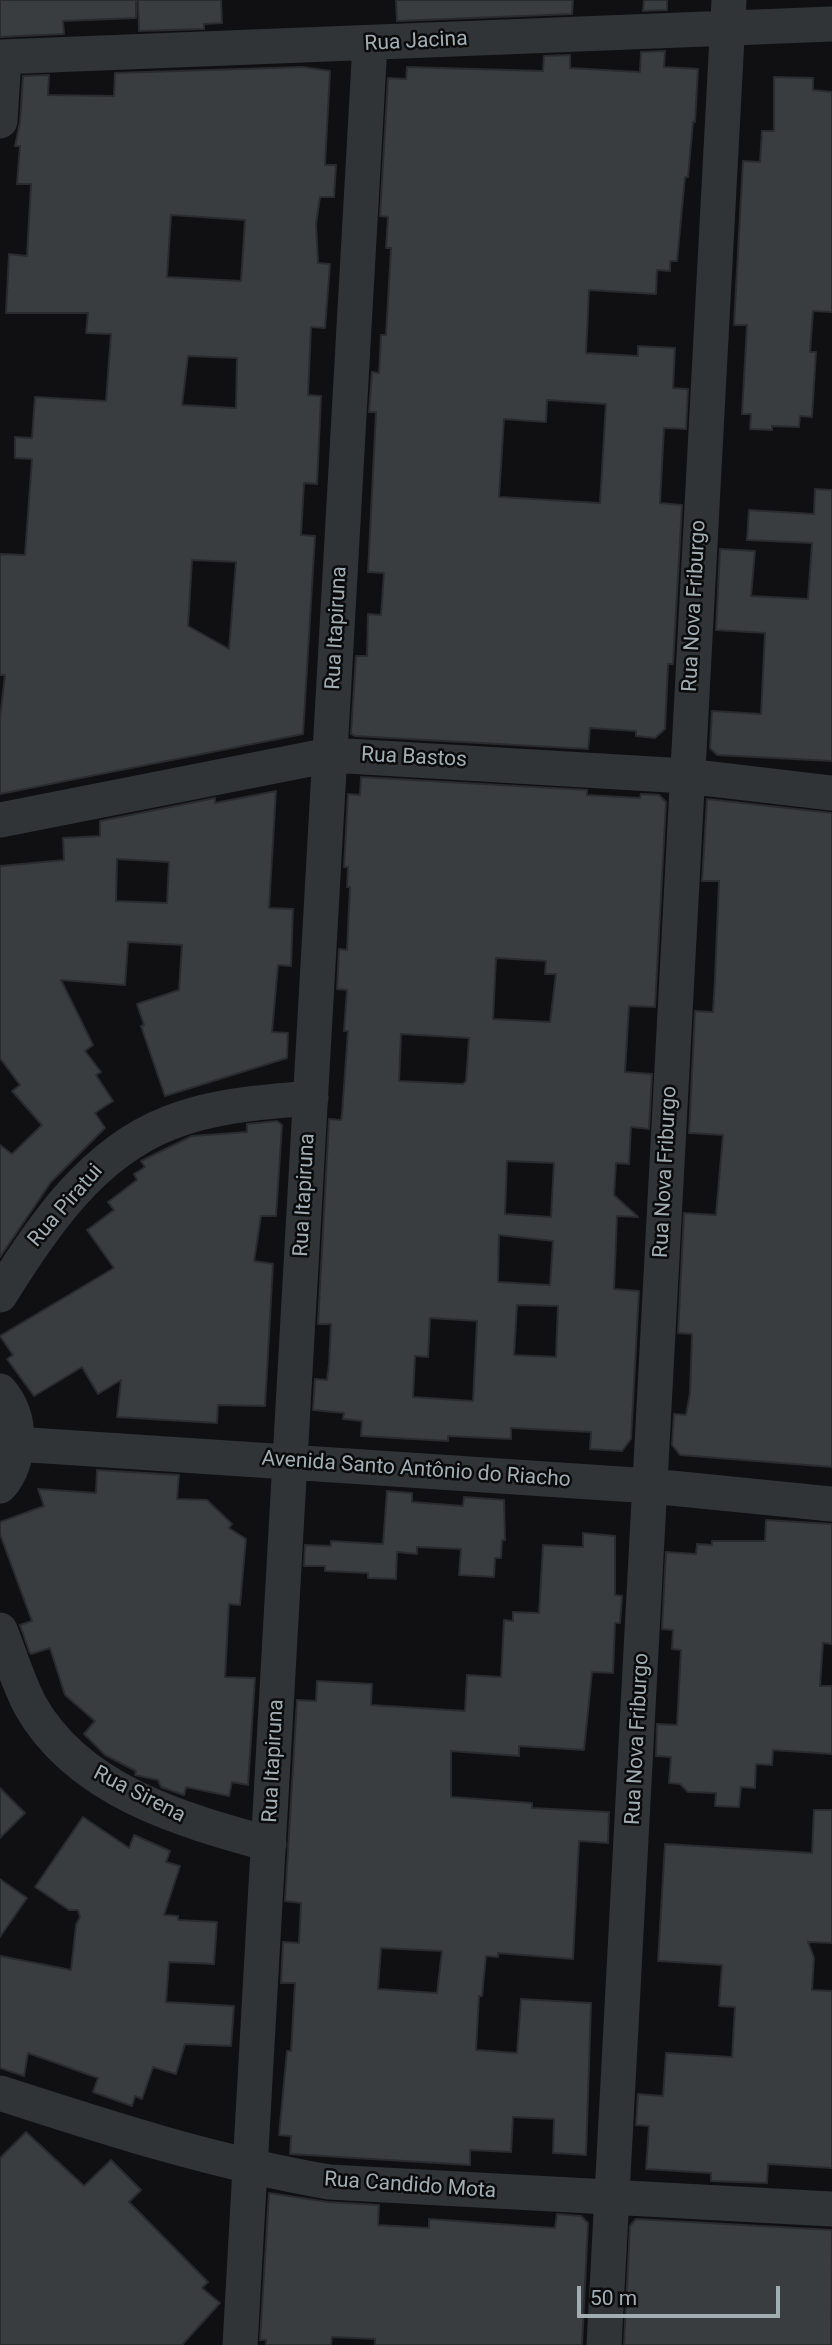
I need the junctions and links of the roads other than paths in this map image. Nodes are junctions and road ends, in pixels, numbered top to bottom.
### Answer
1 (728, 13) edge
2 (832, 24) edge
3 (370, 44) junction
4 (2, 57) edge
5 (0, 121) edge
6 (330, 755) junction
7 (686, 776) junction
8 (832, 793) edge
9 (0, 820) edge
10 (311, 1098) junction
11 (0, 1295) edge
12 (0, 1391) edge
13 (9, 1444) edge
14 (291, 1461) junction
15 (0, 1486) edge
16 (651, 1486) junction
17 (832, 1504) edge
18 (0, 1630) edge
19 (269, 1844) junction
20 (0, 2093) edge
21 (248, 2168) junction
22 (614, 2198) junction
23 (832, 2209) edge
24 (240, 2345) edge
25 (604, 2345) edge

1 - 2 street, Rua Jacina
1 - 3 street, Rua Jacina
1 - 7 street, Rua Nova Friburgo
3 - 4 street, Rua Jacina
3 - 6 street, Rua Itapiruna
4 - 5 street
6 - 7 street, Rua Bastos
6 - 9 street, Rua Bastos
6 - 10 street, Rua Itapiruna
7 - 8 street, Rua Bastos
7 - 16 street, Rua Nova Friburgo
10 - 11 street, Rua Piratui
10 - 14 street, Rua Itapiruna
12 - 13 street
13 - 14 street, Avenida Santo Antônio do Riacho
13 - 15 street
14 - 16 street, Avenida Santo Antônio do Riacho
14 - 19 street, Rua Itapiruna
16 - 17 street, Avenida Santo Antônio do Riacho
16 - 22 street, Rua Nova Friburgo
18 - 19 street, Rua Sirena
19 - 21 street, Rua Itapiruna
20 - 21 street, Rua Candido Mota
21 - 22 street, Rua Candido Mota
21 - 24 street, Rua Itapiruna
22 - 23 street, Rua Candido Mota
22 - 25 street, Rua Nova Friburgo

